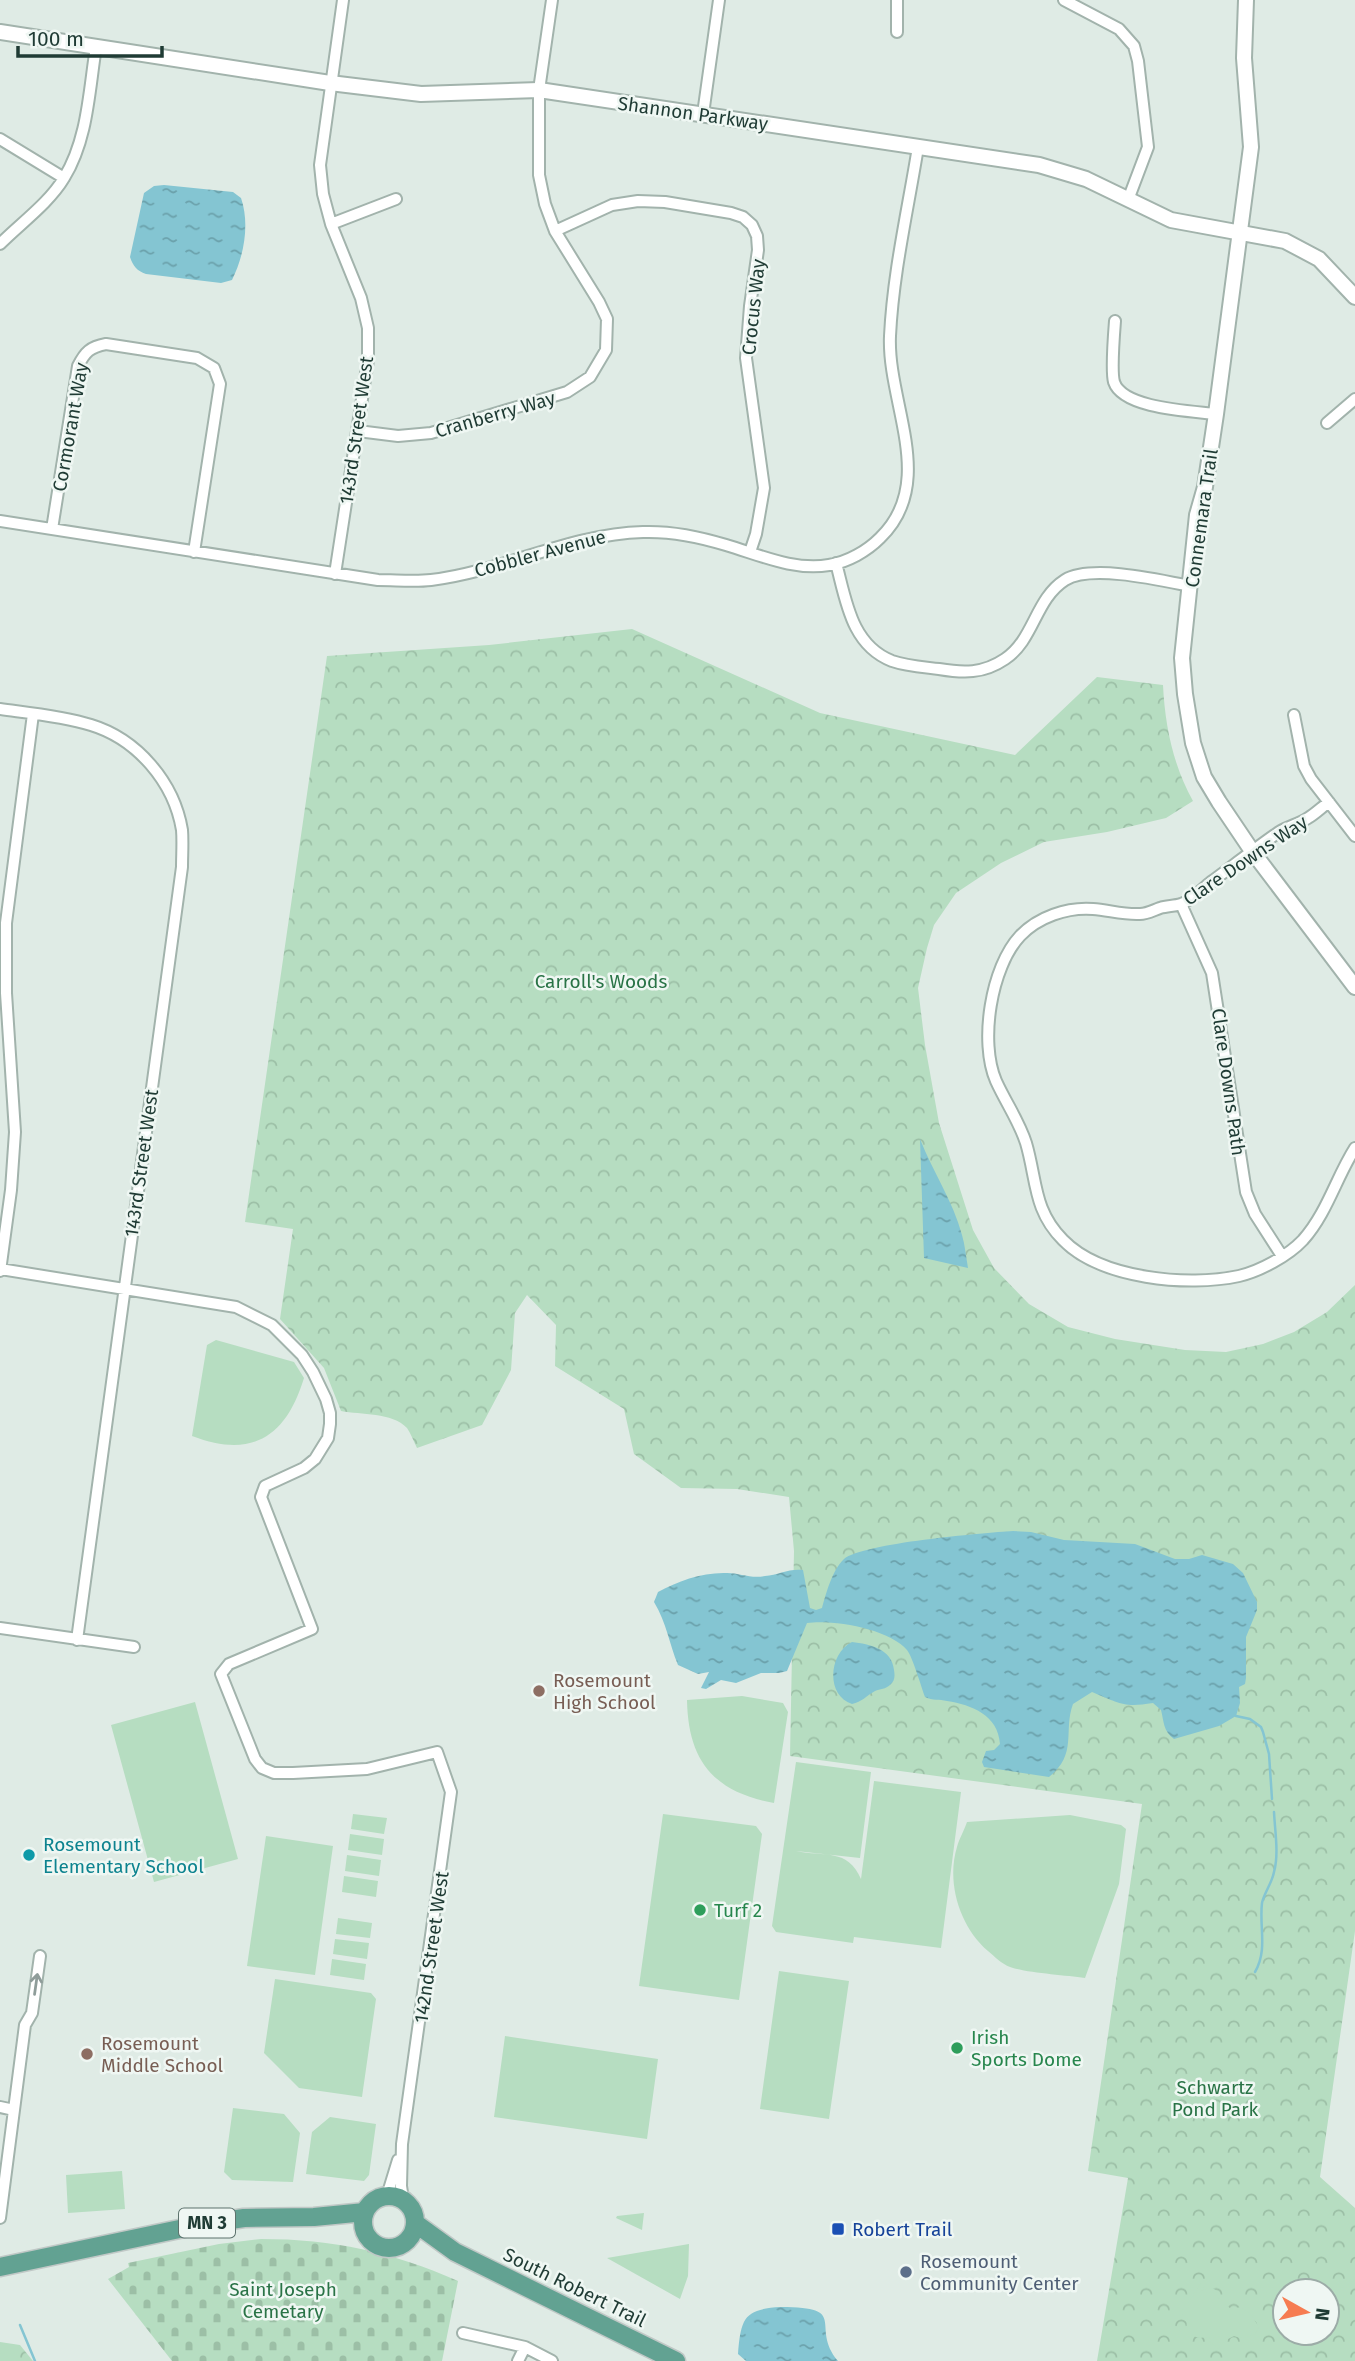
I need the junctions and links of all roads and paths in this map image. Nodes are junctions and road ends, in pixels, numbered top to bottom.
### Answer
1 (343, 0) edge
2 (552, 0) edge
3 (719, 0) edge
4 (897, 0) edge
5 (1064, 0) edge
6 (1246, 0) edge
7 (0, 32) edge
8 (897, 32) dead end
9 (96, 47) junction
10 (330, 83) junction
11 (539, 90) junction
12 (703, 114) junction
13 (0, 139) edge
14 (918, 147) junction
15 (64, 178) junction
16 (396, 199) dead end
17 (1128, 200) junction
18 (331, 224) junction
19 (555, 231) junction
20 (1241, 231) junction
21 (0, 244) edge
22 (1355, 297) edge
23 (1115, 321) dead end
24 (1355, 399) edge
25 (1216, 414) junction
26 (1327, 423) dead end
27 (358, 431) junction
28 (0, 521) edge
29 (52, 530) junction
30 (194, 552) junction
31 (750, 552) junction
32 (836, 564) junction
33 (335, 574) junction
34 (1190, 586) junction
35 (0, 709) edge
36 (33, 714) junction
37 (1294, 715) dead end
38 (1329, 802) junction
39 (1355, 836) edge
40 (1252, 851) junction
41 (1181, 904) junction
42 (1355, 987) edge
43 (1355, 1148) edge
44 (1282, 1256) junction
45 (0, 1270) edge
46 (123, 1289) junction
47 (0, 1628) edge
48 (76, 1640) junction
49 (134, 1647) dead end
50 (40, 1956) dead end
51 (0, 2108) edge
52 (14, 2110) junction
53 (402, 2144) junction
54 (395, 2198) junction
55 (365, 2212) junction
56 (314, 2217) junction
57 (0, 2218) edge
58 (415, 2223) junction
59 (365, 2230) junction
60 (406, 2243) junction
61 (455, 2252) junction
62 (0, 2267) edge
63 (463, 2333) dead end
64 (525, 2347) junction
65 (518, 2361) edge
66 (552, 2361) edge
67 (676, 2361) edge

1 - 10 street, 143rd Street West
2 - 11 street, Cranberry Way
3 - 12 street
4 - 8 street
5 - 17 street
6 - 20 street, Connemara Trail
7 - 9 street, Shannon Parkway
9 - 10 street, Shannon Parkway
9 - 15 street
10 - 11 street, Shannon Parkway
10 - 18 street, 143rd Street West
11 - 12 street, Shannon Parkway
11 - 19 street, Cranberry Way
12 - 14 street, Shannon Parkway
13 - 15 street
14 - 17 street, Shannon Parkway
14 - 32 street, Cobbler Avenue
15 - 21 street
16 - 18 street
17 - 20 street, Shannon Parkway
18 - 27 street, 143rd Street West
19 - 27 street, Cranberry Way
19 - 31 street, Crocus Way
20 - 22 street, Shannon Parkway
20 - 25 street, Connemara Trail
23 - 25 street
24 - 26 street
25 - 34 street, Connemara Trail
27 - 33 street, 143rd Street West
28 - 29 street, Cobbler Avenue
29 - 30 street, Cobbler Avenue
29 - 30 street, Cormorant Way
30 - 33 street, Cobbler Avenue
31 - 32 street, Cobbler Avenue
31 - 33 street, Cobbler Avenue
32 - 34 street
34 - 40 street, Connemara Trail
35 - 36 street, 143rd Street West
36 - 45 street
36 - 46 street, 143rd Street West
37 - 38 street
38 - 39 street
38 - 40 street, Clare Downs Way
40 - 41 street, Clare Downs Way
40 - 42 street, Connemara Trail
41 - 44 street, Clare Downs Path
41 - 44 street, Clare Downs Way
43 - 44 street, Clare Downs Way
45 - 46 street
46 - 48 street, 143rd Street West
46 - 53 street, 142nd Street West
47 - 48 street
48 - 49 street
52 -> 50 street
51 - 52 street
52 - 57 street
53 - 54 street
53 - 54 street
54 - 55 main road
54 - 58 main road
55 - 56 main road
55 - 59 main road
56 - 59 main road
56 - 62 main road, MN 3
58 - 60 main road
58 - 61 main road
59 - 60 main road
60 - 61 main road
61 - 67 main road, South Robert Trail
63 - 64 street
64 - 65 street
64 - 66 street

